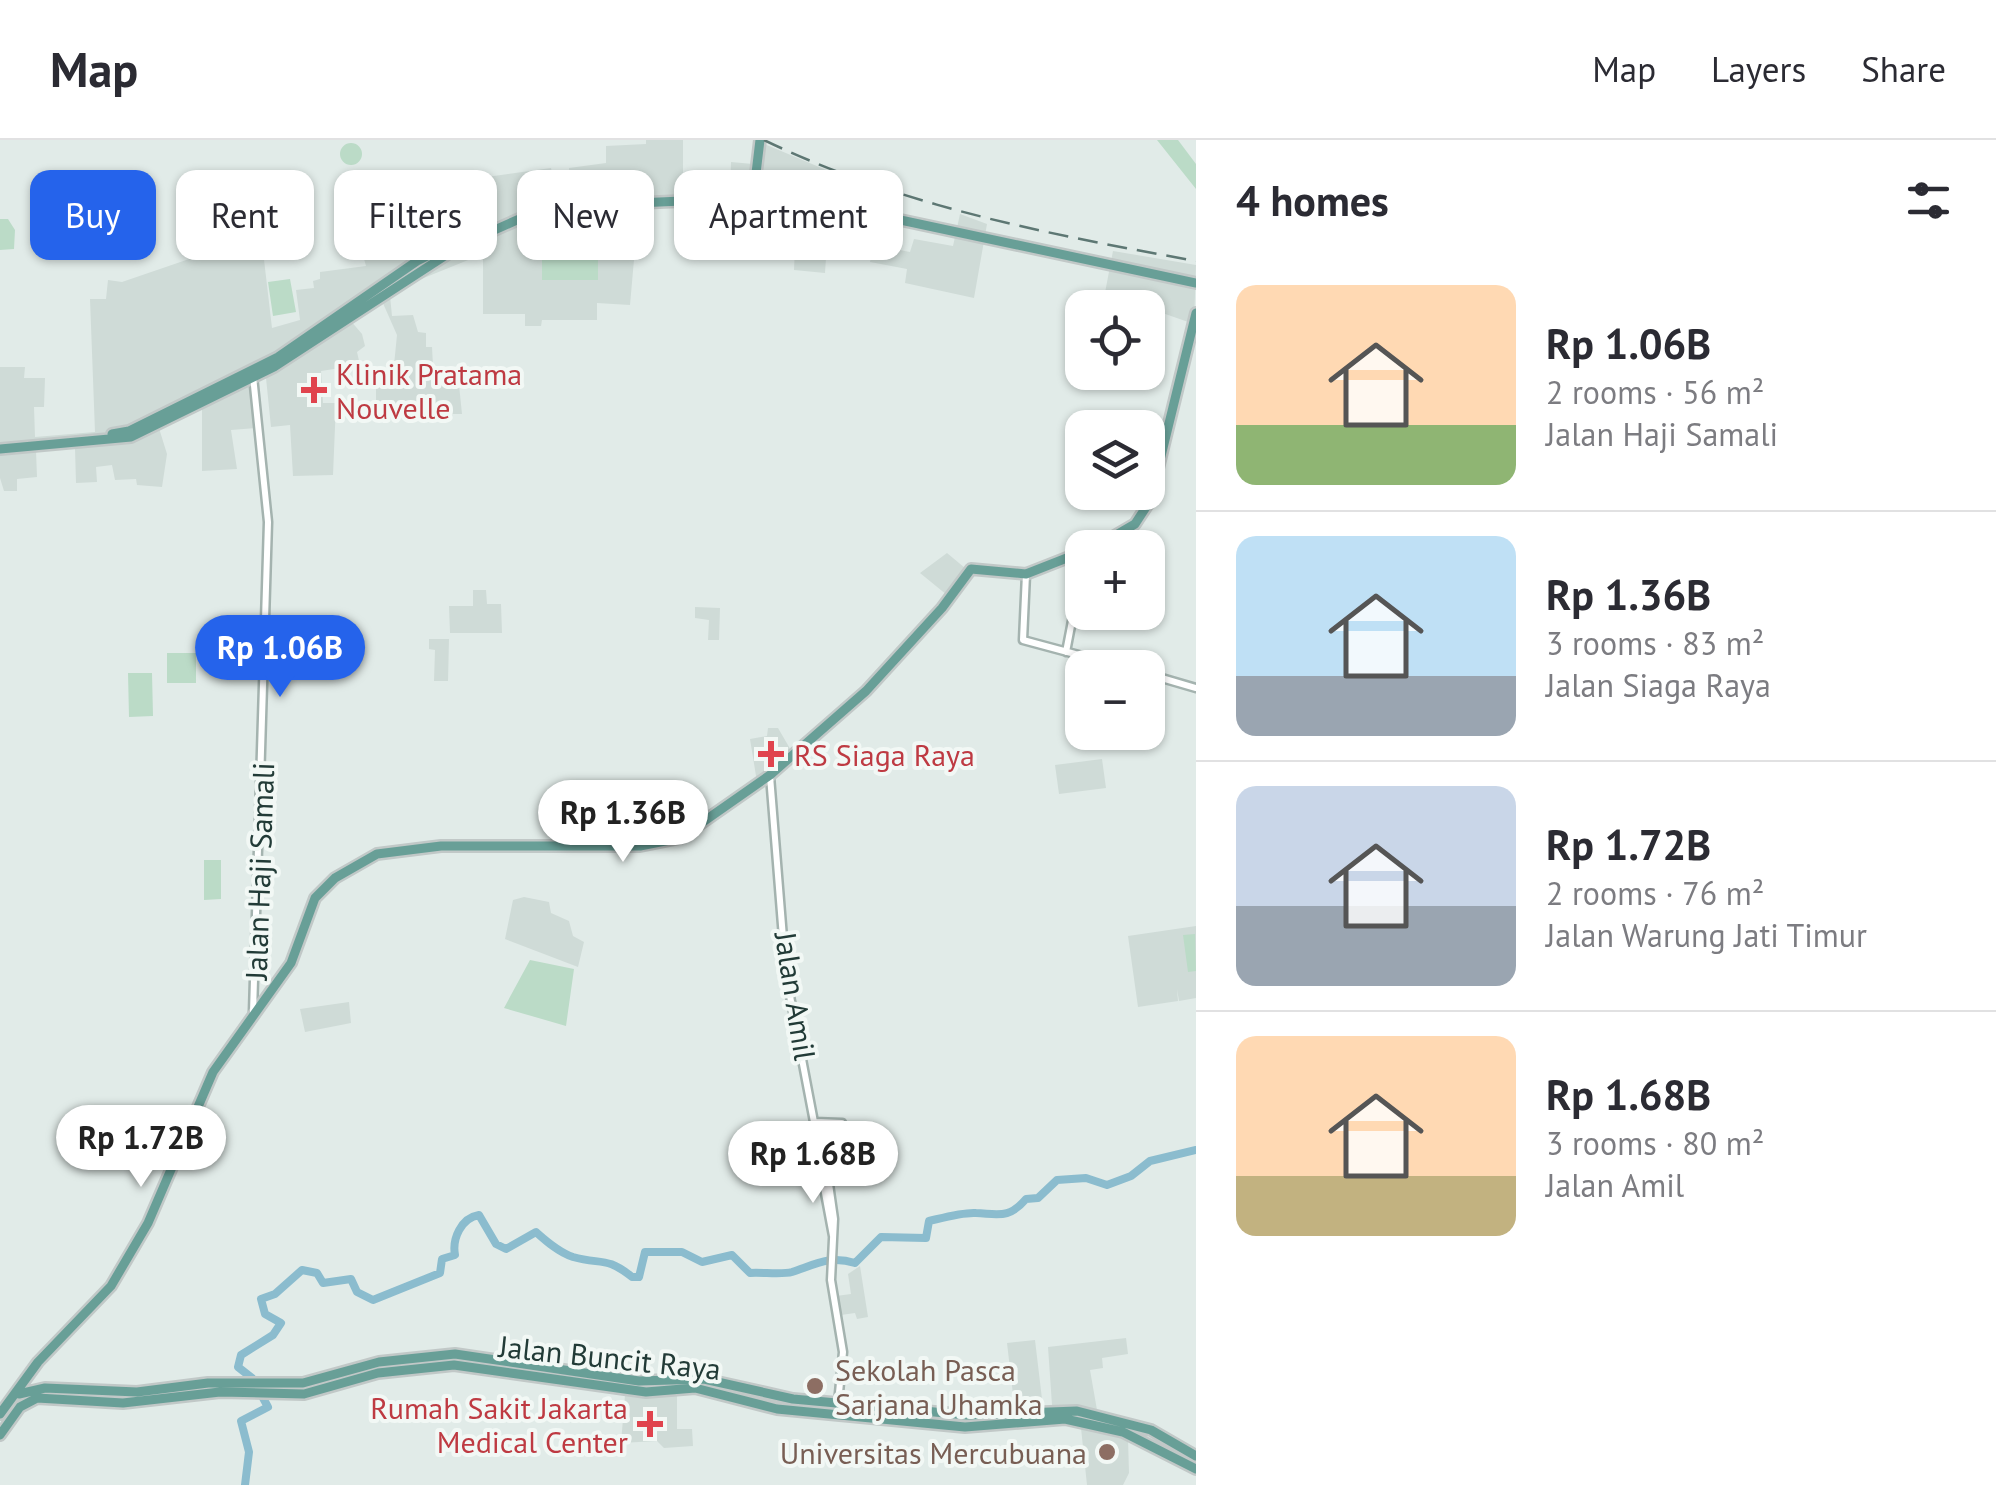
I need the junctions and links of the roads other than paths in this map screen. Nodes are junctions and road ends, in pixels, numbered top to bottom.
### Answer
1 (762, 140) edge
2 (758, 170) edge
3 (674, 197) edge
4 (903, 216) edge
5 (1196, 280) edge
6 (1196, 313) edge
7 (254, 379) junction
8 (0, 446) edge
9 (1125, 530) edge
10 (1065, 559) edge
11 (1026, 574) junction
12 (1065, 652) edge
13 (1165, 679) edge
14 (1196, 688) edge
15 (770, 775) junction
16 (254, 1014) junction
17 (32, 1371) junction
18 (45, 1388) junction
19 (260, 1390) junction
20 (19, 1394) junction
21 (838, 1403) junction
22 (0, 1414) edge
23 (1021, 1417) junction
24 (0, 1435) edge
25 (1196, 1456) edge
26 (1196, 1469) edge

1 - 2 main road
3 - 7 main road
4 - 5 main road
5 - 7 main road
6 - 9 main road
7 - 8 main road
7 - 16 street, Jalan Haji Samali
10 - 11 main road
11 - 12 street
11 - 15 main road
13 - 14 street
15 - 16 main road
15 - 21 street, Jalan Amil
16 - 17 main road
17 - 18 main road
17 - 20 main road
18 - 19 main road, Jalan Buncit Raya
18 - 20 main road, Jalan Buncit Raya
19 - 21 main road, Jalan Buncit Raya
19 - 23 main road, Jalan Buncit Raya
19 - 24 main road, Jalan Buncit Raya
20 - 22 main road
21 - 23 main road, Jalan Buncit Raya
23 - 25 main road, Jalan Buncit Raya
23 - 26 main road, Jalan Buncit Raya

